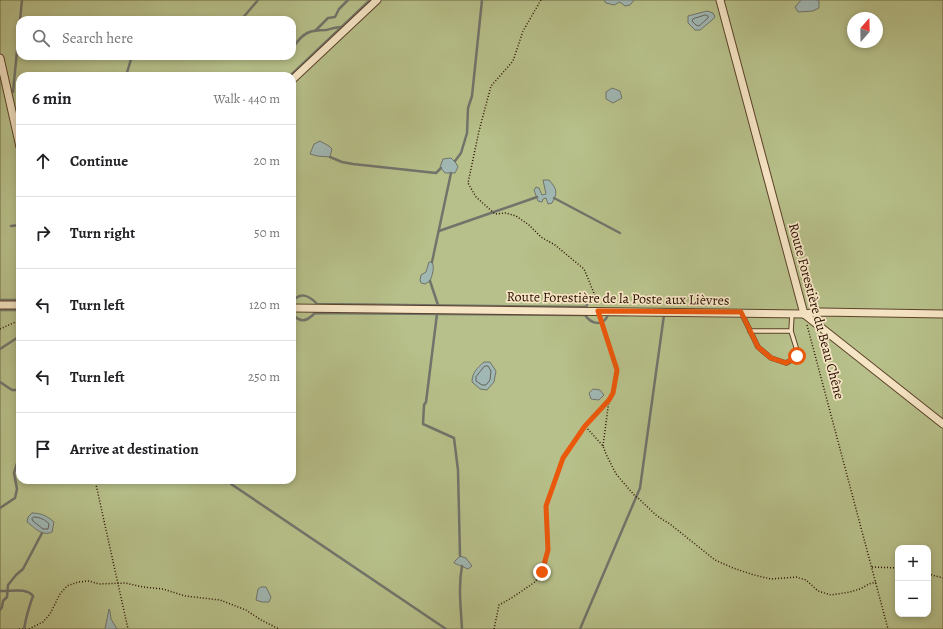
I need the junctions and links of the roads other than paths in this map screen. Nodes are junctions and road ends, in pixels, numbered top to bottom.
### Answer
1 (377, 0) edge
2 (720, 0) edge
3 (0, 58) edge
4 (296, 76) edge
5 (16, 129) edge
6 (0, 305) edge
7 (16, 305) edge
8 (296, 308) edge
9 (741, 312) junction
10 (792, 313) junction
11 (804, 314) junction
12 (943, 314) edge
13 (791, 330) junction
14 (750, 331) junction
15 (943, 424) edge

1 - 4 street
2 - 11 street, Route Forestière du Beau Chêne
3 - 5 street
6 - 7 street
8 - 9 street, Route Forestière de la Poste aux Lièvres
9 - 10 street, Route Forestière de la Poste aux Lièvres
9 - 14 lane
10 - 11 street, Route Forestière de la Poste aux Lièvres
10 - 13 lane
11 - 12 street, Route Forestière de la Poste aux Lièvres
11 - 15 street
13 - 14 lane
13 - 14 lane

